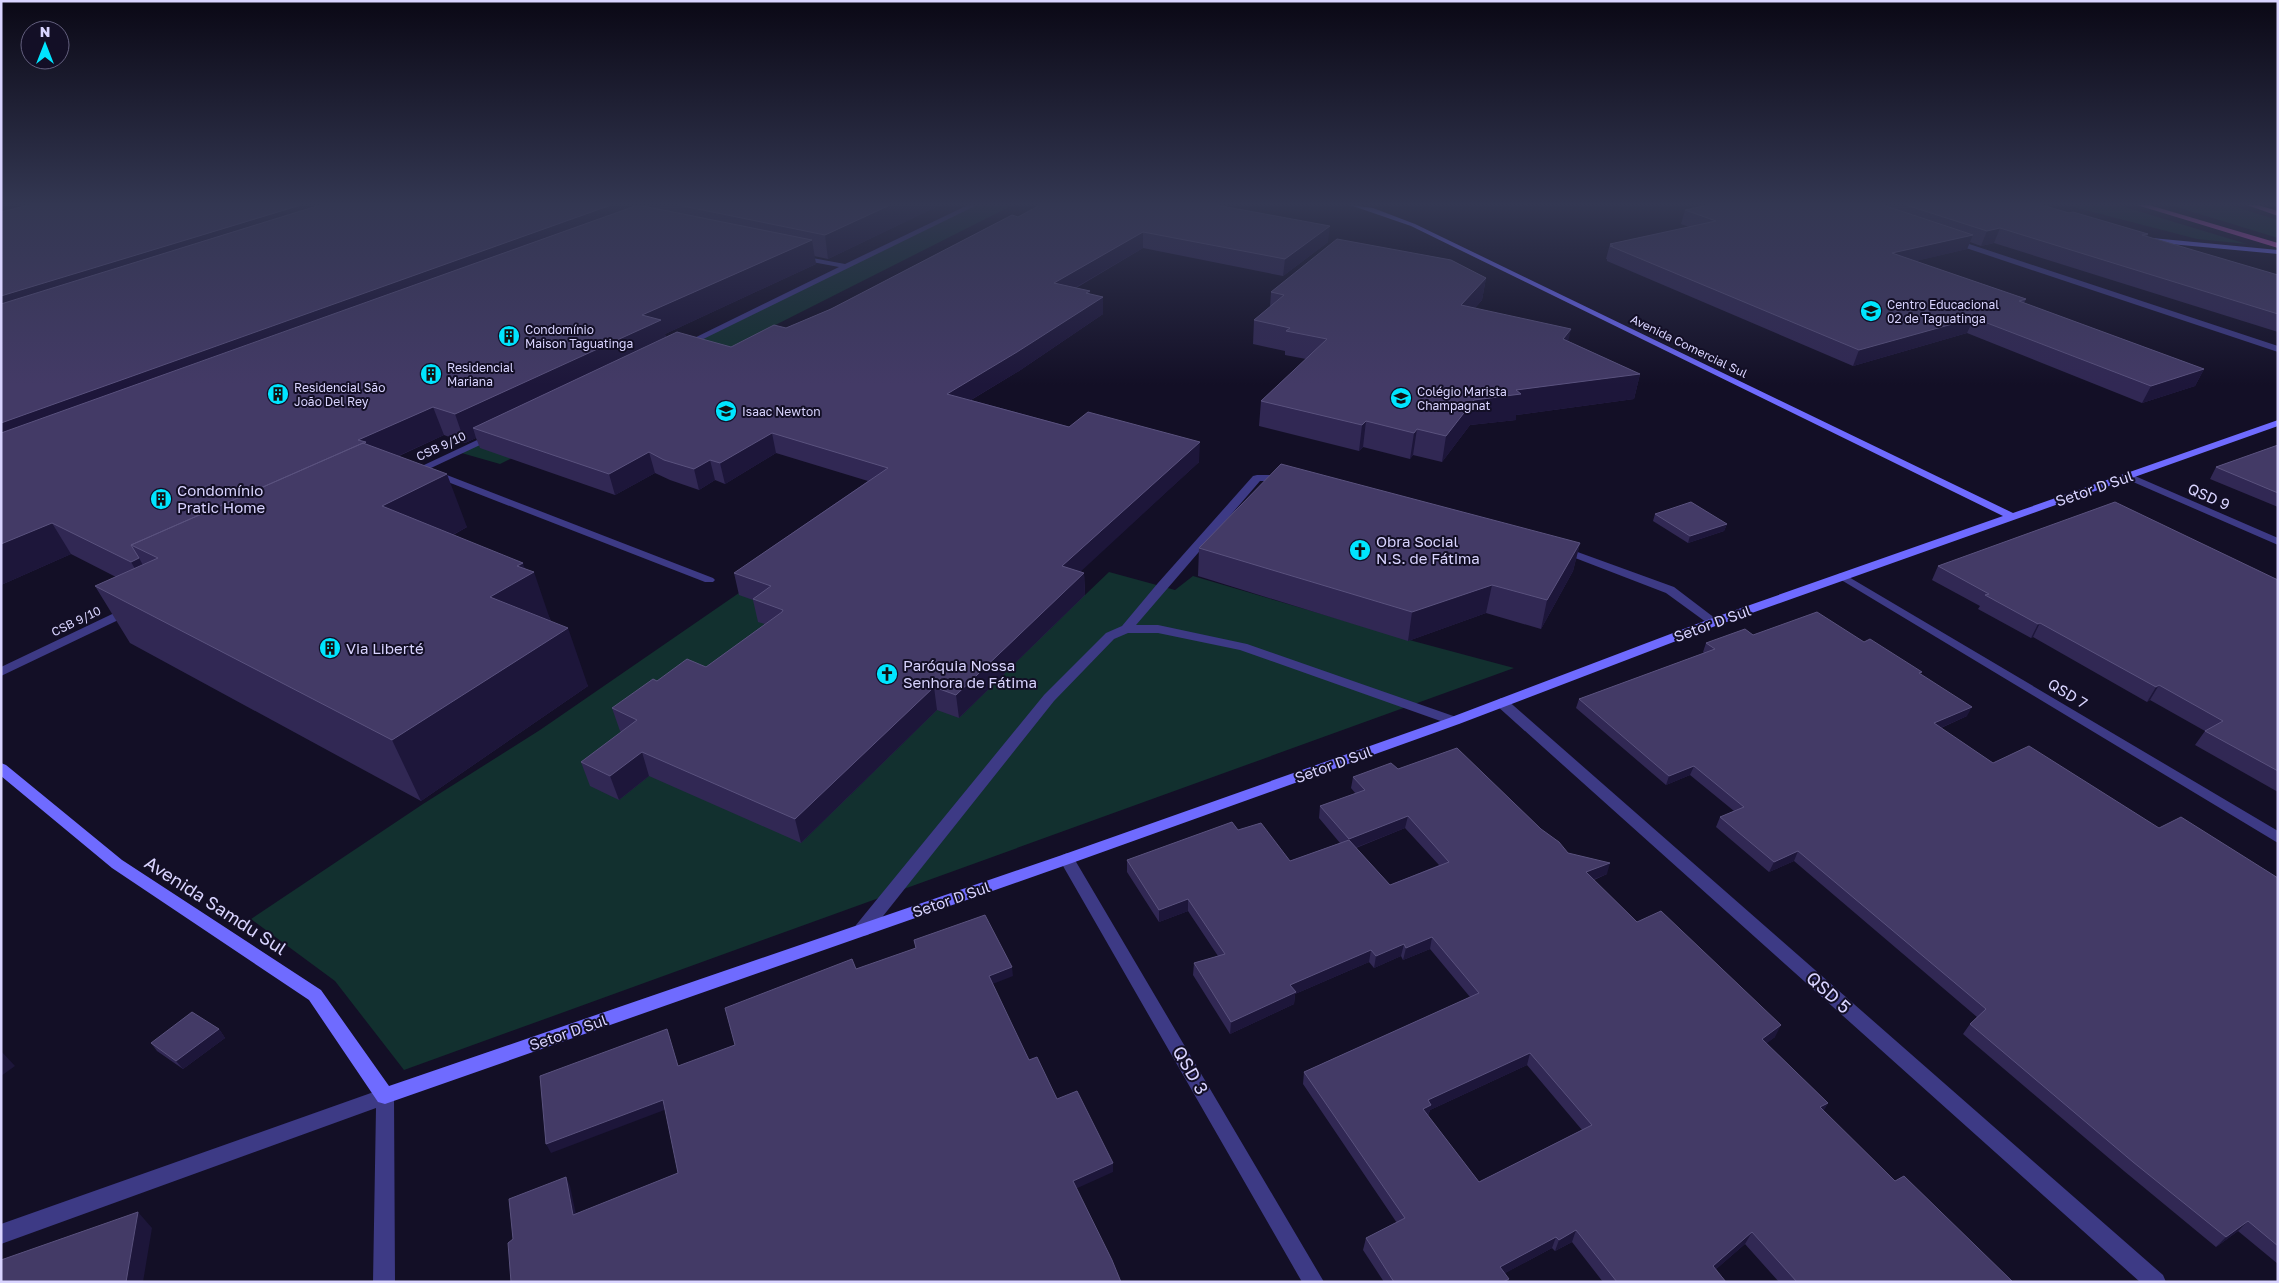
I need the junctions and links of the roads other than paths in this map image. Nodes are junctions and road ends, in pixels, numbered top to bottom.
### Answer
1 (838, 265) edge
2 (851, 265) edge
3 (1495, 265) edge
4 (2023, 265) edge
5 (847, 267) junction
6 (678, 348) edge
7 (2278, 349) edge
8 (2278, 424) edge
9 (503, 431) edge
10 (422, 469) junction
11 (2128, 476) junction
12 (404, 477) edge
13 (1299, 480) edge
14 (2012, 516) junction
15 (2278, 542) edge
16 (1549, 545) edge
17 (1842, 576) junction
18 (708, 580) dead end
19 (135, 607) edge
20 (1714, 622) junction
21 (1126, 630) junction
22 (1, 672) edge
23 (1501, 702) junction
24 (1454, 721) junction
25 (1, 768) edge
26 (2278, 838) edge
27 (1067, 859) junction
28 (862, 930) junction
29 (384, 1096) junction
30 (1, 1234) edge
31 (384, 1282) edge
32 (1314, 1282) edge
33 (2156, 1282) edge

1 - 5 street
2 - 5 street
3 - 14 main road, Avenida Comercial Sul
4 - 7 street
5 - 6 street
8 - 11 main road, Setor D Sul
9 - 10 street, CSB 9/10
10 - 12 street, CSB 9/10
10 - 18 street
11 - 14 main road, Setor D Sul
11 - 15 street, QSD 9
13 - 21 street
14 - 17 main road, Setor D Sul
16 - 20 street
17 - 20 main road, Setor D Sul
17 - 26 street, QSD 7
19 - 22 street, CSB 9/10
20 - 23 main road, Setor D Sul
21 - 24 street
21 - 28 street
23 - 24 main road, Setor D Sul
23 - 33 street, QSD 5
24 - 27 main road, Setor D Sul
25 - 29 main road, Avenida Samdu Sul
27 - 28 main road, Setor D Sul
27 - 32 street, QSD 3
28 - 29 main road, Setor D Sul
29 - 30 street
29 - 31 street

